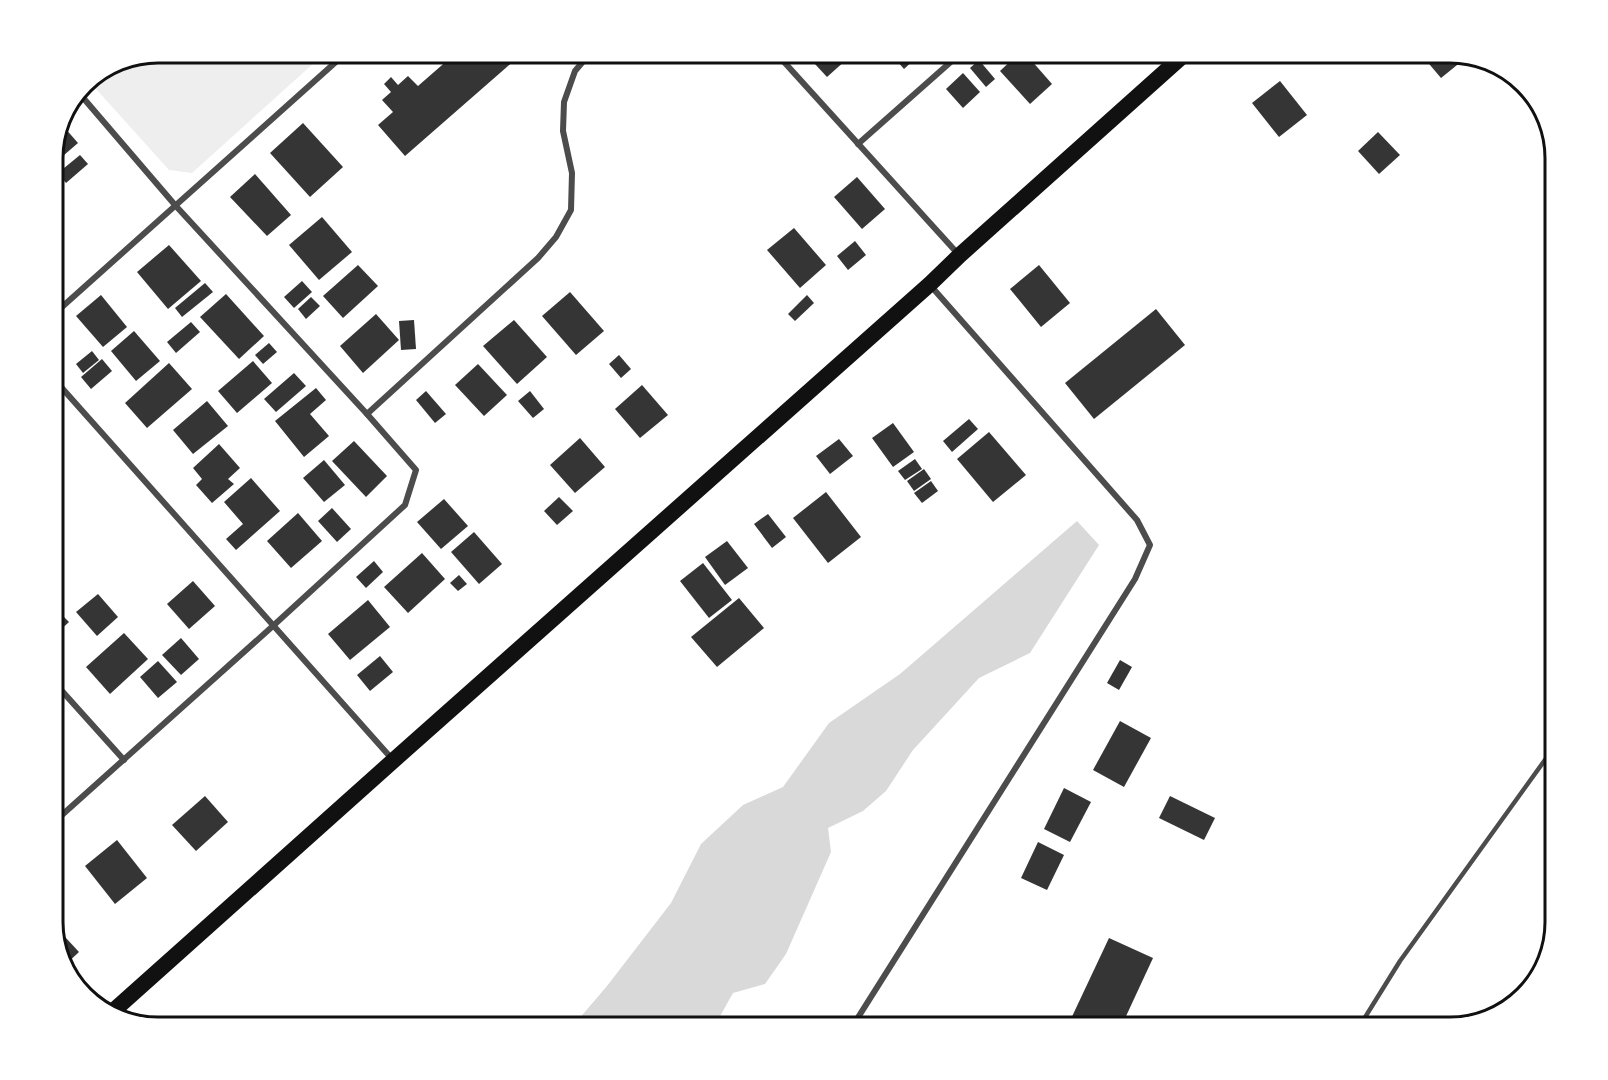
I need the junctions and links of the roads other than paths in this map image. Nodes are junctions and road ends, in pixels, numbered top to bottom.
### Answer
1 (335, 63) edge
2 (582, 63) edge
3 (785, 63) edge
4 (950, 63) edge
5 (1175, 63) edge
6 (84, 99) edge
7 (858, 144) junction
8 (175, 205) junction
9 (960, 255) junction
10 (930, 284) junction
11 (63, 306) edge
12 (63, 389) edge
13 (367, 414) junction
14 (274, 625) junction
15 (63, 692) edge
16 (124, 760) junction
17 (394, 760) junction
18 (1545, 761) edge
19 (63, 814) edge
20 (117, 1007) edge
21 (859, 1017) edge
22 (1366, 1017) edge

1 - 8 street
2 - 13 street
3 - 7 street
4 - 7 street
5 - 9 highway
6 - 8 street
7 - 9 street
8 - 11 street
8 - 13 street
9 - 10 highway
10 - 17 highway
10 - 21 street
12 - 14 street
13 - 14 street
14 - 16 street
14 - 17 street
15 - 16 street
16 - 19 street
17 - 20 highway
18 - 22 lane

